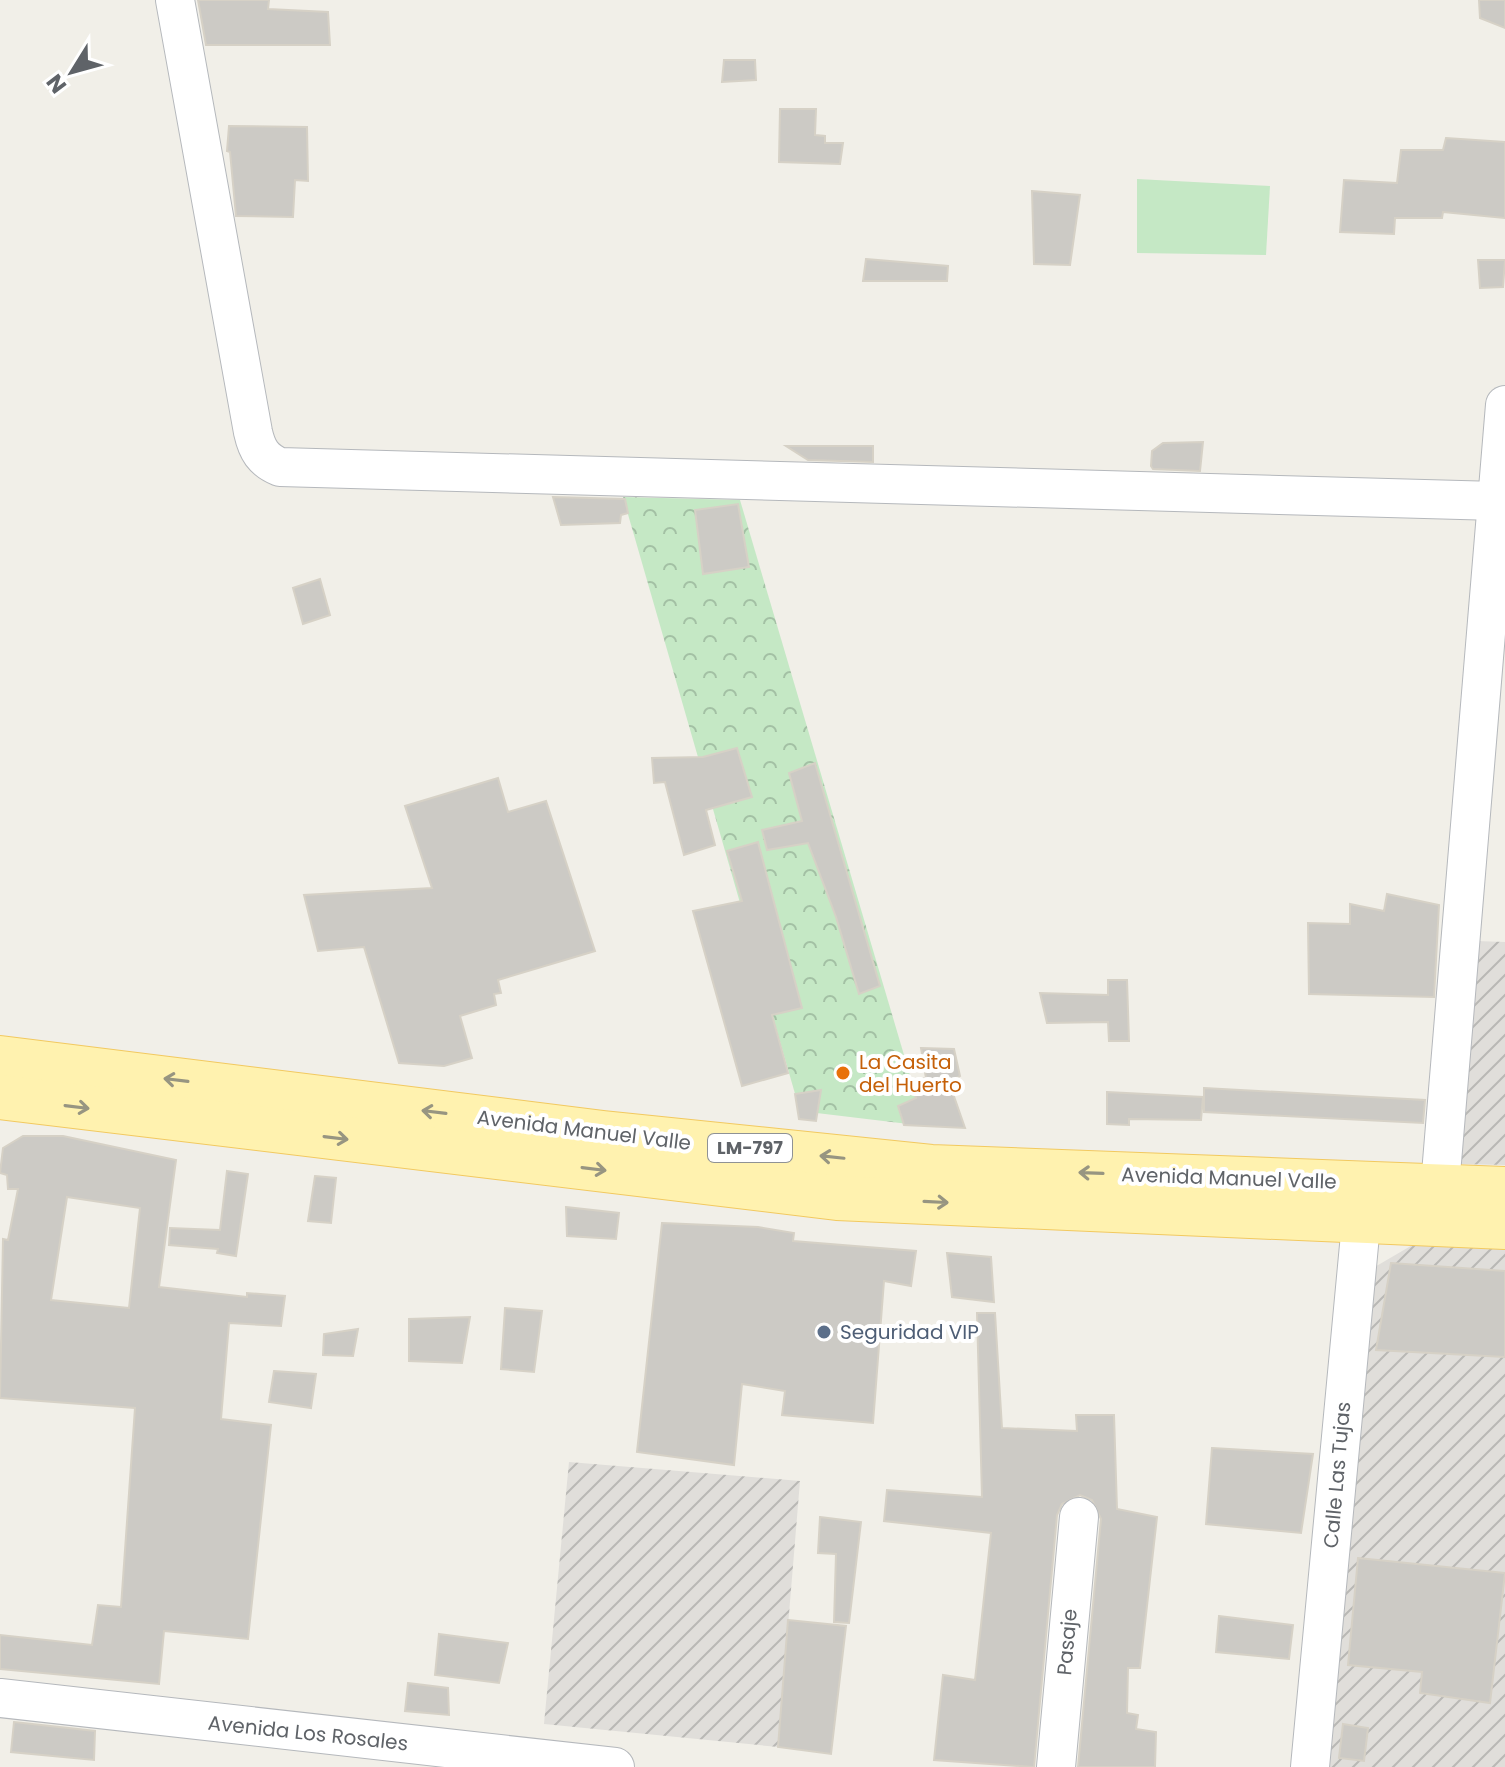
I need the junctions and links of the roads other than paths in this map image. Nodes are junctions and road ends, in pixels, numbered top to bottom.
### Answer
1 (175, 0) edge
2 (1505, 405) edge
3 (1497, 501) junction
4 (0, 1058) edge
5 (0, 1097) edge
6 (1440, 1186) junction
7 (1505, 1189) edge
8 (1363, 1202) junction
9 (1505, 1227) edge
10 (1079, 1517) dead end
11 (0, 1698) edge
12 (615, 1767) edge
13 (1056, 1767) edge
14 (1310, 1767) edge

1 - 3 street
2 - 3 street
3 - 6 street
8 -> 4 main road, Avenida Manuel Valle / LM-797
5 -> 8 main road, Avenida Manuel Valle / LM-797
6 - 7 main road, Avenida Manuel Valle / LM-797
6 - 8 main road, Avenida Manuel Valle / LM-797
8 - 9 main road, Avenida Manuel Valle / LM-797
8 - 14 street, Calle Las Tujas
10 - 13 street, Pasaje
11 - 12 street, Avenida Los Rosales

